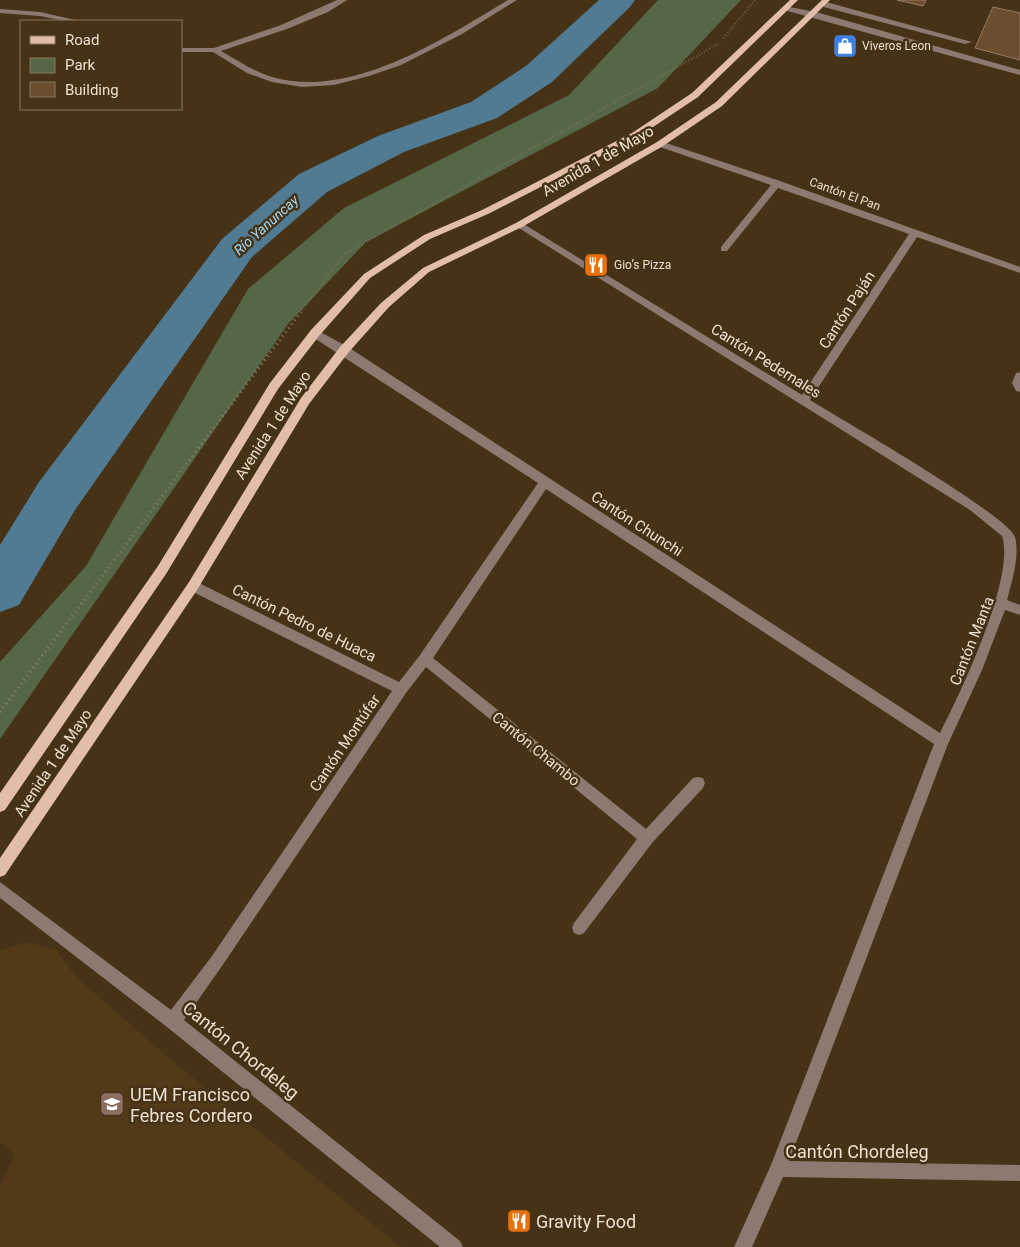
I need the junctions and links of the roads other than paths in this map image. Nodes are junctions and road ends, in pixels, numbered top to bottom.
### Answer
1 (343, 0) edge
2 (513, 0) edge
3 (794, 0) edge
4 (824, 2) edge
5 (787, 8) junction
6 (0, 11) edge
7 (813, 14) junction
8 (71, 20) edge
9 (968, 42) dead end
10 (182, 50) edge
11 (215, 50) junction
12 (1020, 73) edge
13 (660, 144) junction
14 (777, 182) junction
15 (519, 225) junction
16 (914, 234) junction
17 (724, 249) dead end
18 (1020, 270) edge
19 (315, 333) junction
20 (344, 350) junction
21 (1020, 376) edge
22 (1020, 388) edge
23 (803, 402) junction
24 (544, 483) junction
25 (995, 524) joint
26 (193, 586) junction
27 (1006, 605) junction
28 (1020, 610) edge
29 (425, 659) junction
30 (401, 689) junction
31 (942, 742) junction
32 (698, 783) dead end
33 (0, 805) edge
34 (647, 838) junction
35 (0, 870) edge
36 (0, 889) edge
37 (579, 928) dead end
38 (173, 1021) junction
39 (778, 1169) junction
40 (1020, 1173) edge
41 (454, 1247) edge
42 (743, 1247) edge

1 - 11 street
2 - 11 street
3 - 5 main road, Avenida 1 de Mayo
4 - 7 main road, Avenida 1 de Mayo
4 - 9 street
5 - 7 street
5 - 19 main road, Avenida 1 de Mayo
6 - 8 street
7 - 12 street
7 - 13 main road, Avenida 1 de Mayo
10 - 11 street
13 - 14 street, Cantón El Pan
13 - 15 main road, Avenida 1 de Mayo
14 - 16 street, Cantón El Pan
14 - 17 street
15 - 20 main road, Avenida 1 de Mayo
15 - 23 street, Cantón Pedernales
16 - 18 street, Cantón El Pan
16 - 23 street, Cantón Paján
19 - 20 street, Cantón Chunchi
19 - 33 main road, Avenida 1 de Mayo
20 - 24 street, Cantón Chunchi
20 - 26 main road, Avenida 1 de Mayo
21 - 22 street
23 - 25 street, Cantón Pedernales
24 - 29 street, Cantón Montúfar
24 - 31 street, Cantón Chunchi
25 - 27 street, Cantón Manta
26 - 30 street, Cantón Pedro de Huaca
26 - 35 main road, Avenida 1 de Mayo
27 - 28 street
27 - 31 street, Cantón Manta
29 - 30 street, Cantón Montúfar
29 - 34 street, Cantón Chambo
30 - 38 street, Cantón Montúfar
31 - 39 street, Cantón Manta
32 - 34 street
34 - 37 street
36 - 38 street, Cantón Chordeleg
38 - 41 street, Cantón Chordeleg
39 - 40 street, Cantón Chordeleg
39 - 42 street, Cantón Chordeleg

